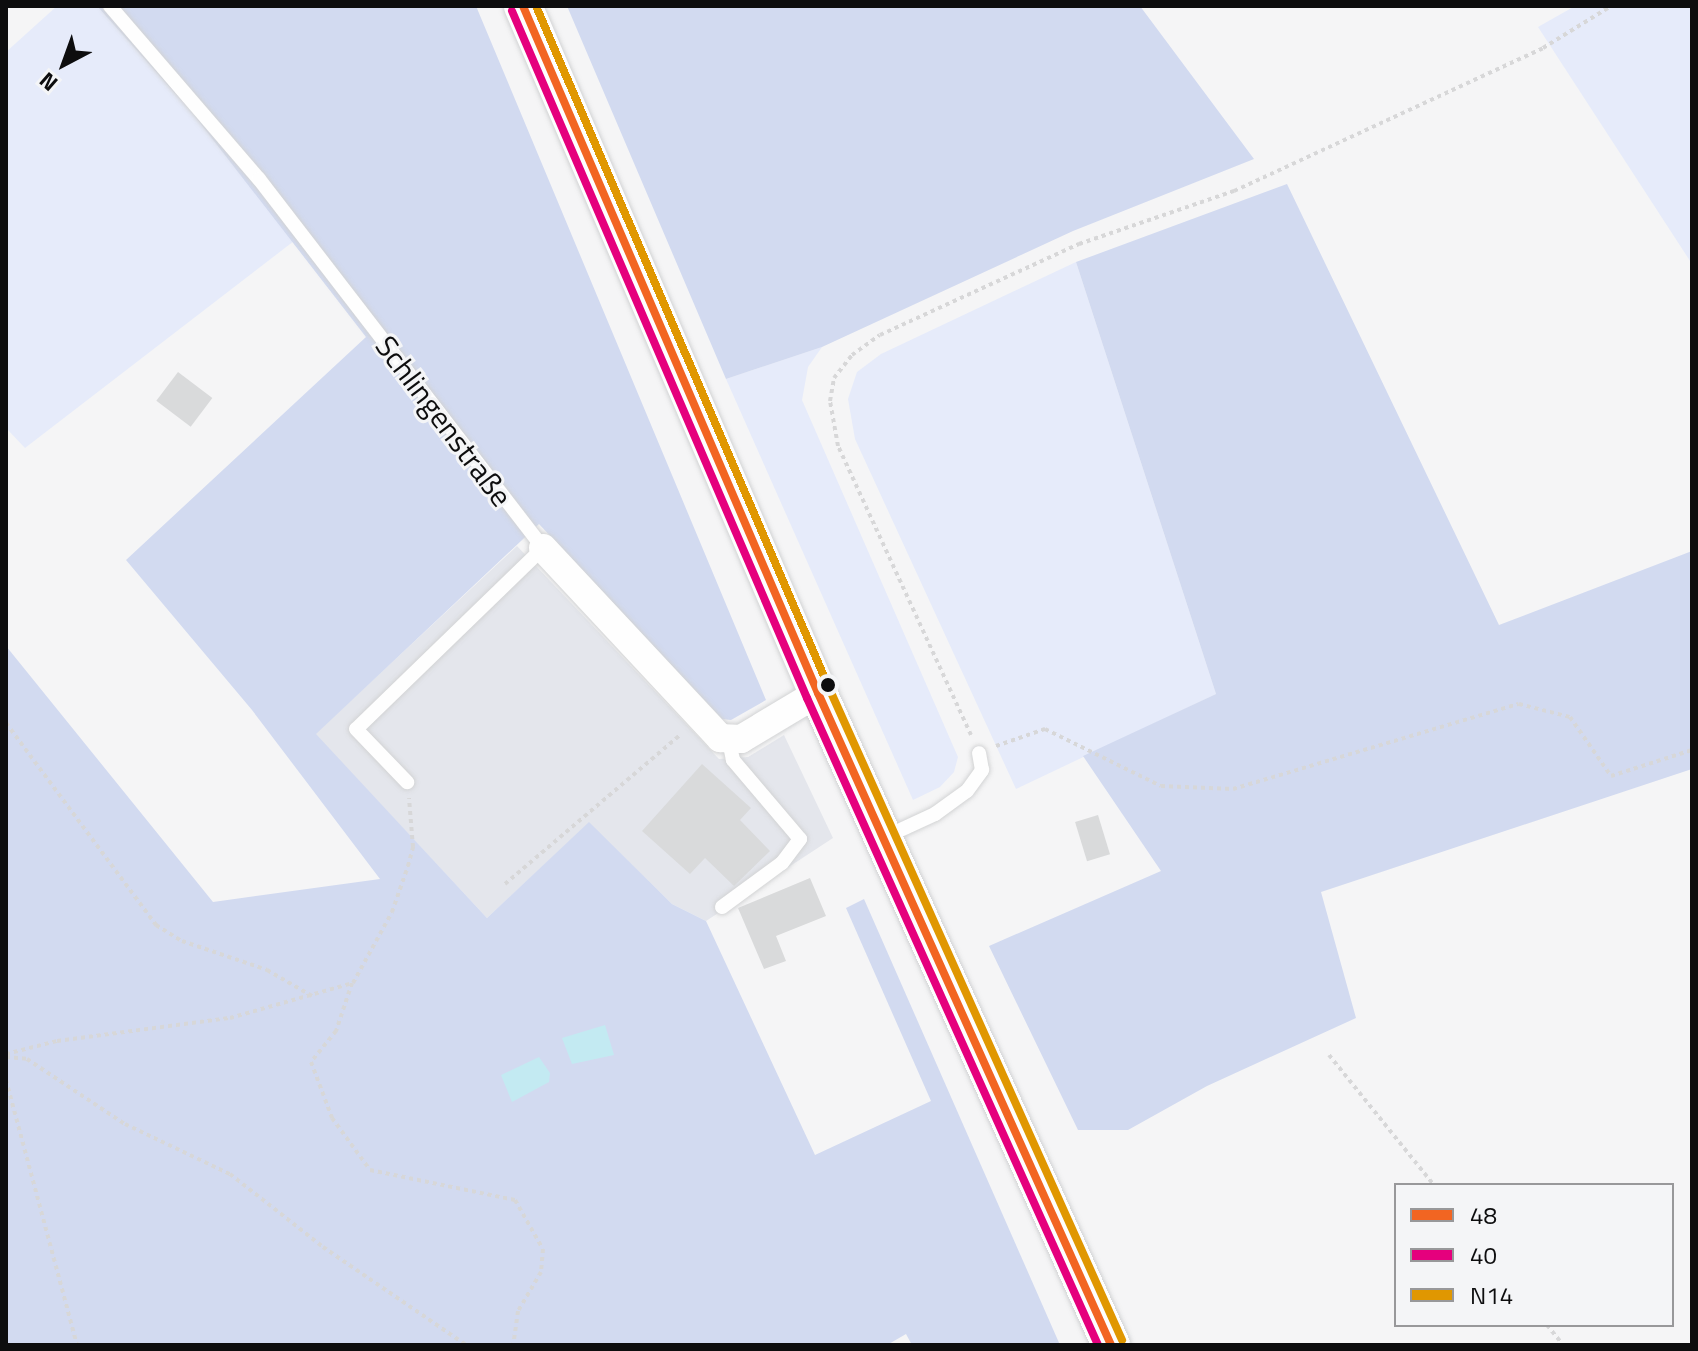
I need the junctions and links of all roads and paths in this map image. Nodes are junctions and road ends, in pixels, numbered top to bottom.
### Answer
1 (110, 6) edge
2 (523, 6) edge
3 (1611, 6) edge
4 (543, 548) junction
5 (818, 693) junction
6 (6, 723) edge
7 (682, 733) dead end
8 (729, 741) junction
9 (1692, 750) edge
10 (979, 753) junction
11 (407, 782) joint
12 (882, 838) junction
13 (505, 884) dead end
14 (722, 907) dead end
15 (353, 983) junction
16 (312, 996) junction
17 (1329, 1055) dead end
18 (6, 1056) edge
19 (6, 1080) edge
20 (1432, 1183) edge
21 (1549, 1327) edge
22 (77, 1345) edge
23 (466, 1345) edge
24 (513, 1345) edge
25 (1111, 1345) edge
26 (1563, 1345) edge

1 - 4 lane, Schlingenstraße
2 - 5 main road
3 - 10 path
4 - 8 street, Schlingenstraße
4 - 11 lane
5 - 8 street
5 - 12 main road
6 - 16 path
7 - 13 path
8 - 14 lane
9 - 10 path
10 - 12 lane
11 - 15 path
12 - 25 main road
15 - 16 path
15 - 24 path
16 - 18 path
17 - 20 path
18 - 23 path
19 - 22 path
21 - 26 path

